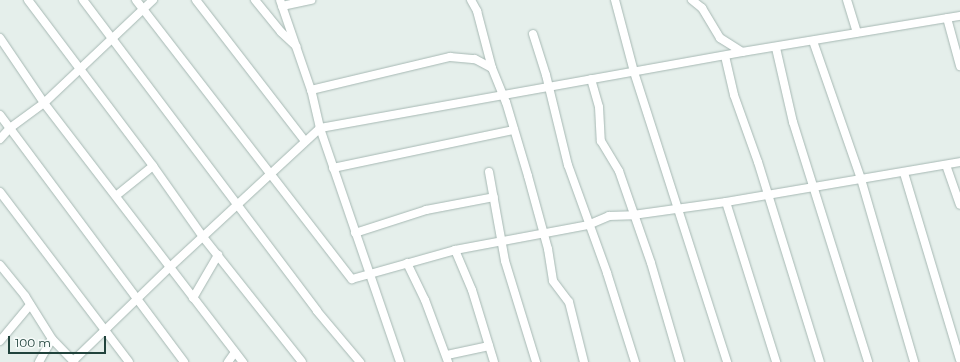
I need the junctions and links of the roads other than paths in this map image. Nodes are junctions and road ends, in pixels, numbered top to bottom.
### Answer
1 (28, 0) edge
2 (83, 0) edge
3 (136, 0) edge
4 (153, 0) edge
5 (196, 0) edge
6 (255, 0) edge
7 (311, 0) edge
8 (471, 0) edge
9 (615, 0) edge
10 (692, 0) edge
11 (847, 0) edge
12 (281, 3) edge
13 (142, 9) junction
14 (960, 16) edge
15 (947, 18) junction
16 (857, 33) junction
17 (533, 34) dead end
18 (0, 38) edge
19 (112, 39) junction
20 (813, 41) junction
21 (297, 46) junction
22 (776, 48) junction
23 (742, 52) junction
24 (725, 56) junction
25 (960, 66) edge
26 (78, 68) junction
27 (492, 68) junction
28 (634, 72) junction
29 (591, 79) junction
30 (548, 86) junction
31 (311, 90) junction
32 (504, 94) junction
33 (44, 103) junction
34 (0, 115) edge
35 (10, 128) junction
36 (320, 128) junction
37 (514, 130) junction
38 (0, 138) edge
39 (304, 141) junction
40 (960, 162) edge
41 (946, 165) junction
42 (153, 166) junction
43 (333, 168) junction
44 (489, 172) dead end
45 (904, 173) junction
46 (270, 175) junction
47 (861, 179) junction
48 (813, 186) junction
49 (0, 192) edge
50 (766, 193) junction
51 (117, 195) junction
52 (494, 197) junction
53 (726, 202) junction
54 (960, 205) edge
55 (237, 206) junction
56 (677, 207) junction
57 (633, 215) junction
58 (588, 224) junction
59 (543, 232) junction
60 (355, 233) junction
61 (203, 237) junction
62 (503, 240) junction
63 (455, 250) junction
64 (218, 254) junction
65 (407, 263) junction
66 (0, 265) edge
67 (168, 268) junction
68 (368, 272) junction
69 (193, 298) junction
70 (136, 300) junction
71 (30, 305) junction
72 (105, 331) junction
73 (52, 339) junction
74 (0, 341) edge
75 (489, 346) junction
76 (235, 352) junction
77 (448, 359) edge
78 (960, 360) edge
79 (74, 361) edge
80 (39, 362) edge
81 (129, 362) edge
82 (184, 362) edge
83 (228, 362) edge
84 (243, 362) edge
85 (302, 362) edge
86 (360, 362) edge
87 (400, 362) edge
88 (494, 362) edge
89 (536, 362) edge
90 (584, 362) edge
91 (635, 362) edge
92 (680, 362) edge
93 (727, 362) edge
94 (776, 362) edge
95 (820, 362) edge
96 (868, 362) edge
97 (914, 362) edge

1 - 26 street
2 - 19 street
3 - 13 street
4 - 13 street
5 - 39 street
6 - 21 street
7 - 12 street
8 - 27 street
9 - 28 street
10 - 23 street
11 - 16 street
12 - 21 street
13 - 19 street
13 - 46 street
14 - 15 street
15 - 16 street
15 - 25 street
16 - 20 street
17 - 30 street
18 - 33 street
19 - 26 street
19 - 55 street
20 - 22 street
20 - 47 street
21 - 31 street
22 - 23 street
22 - 48 street
23 - 24 street
24 - 28 street
24 - 50 street
26 - 33 street
26 - 42 street
27 - 31 street
27 - 32 street
28 - 29 street
28 - 56 street
29 - 30 street
29 - 57 street
30 - 32 street
30 - 58 street
31 - 36 street
32 - 36 street
32 - 37 street
33 - 35 street
33 - 51 street
34 - 35 street
35 - 38 street
35 - 70 street
36 - 39 street
36 - 43 street
37 - 43 street
37 - 59 street
39 - 46 street
40 - 41 street
41 - 45 street
41 - 54 street
42 - 51 street
42 - 61 street
43 - 60 street
44 - 52 street
45 - 47 street
45 - 78 street
46 - 55 street
46 - 68 street
47 - 48 street
47 - 97 street
48 - 50 street
48 - 96 street
49 - 72 street
50 - 53 street
50 - 95 street
51 - 67 street
52 - 60 street
52 - 62 street
53 - 56 street
53 - 94 street
55 - 61 street
55 - 86 street
56 - 57 street
56 - 93 street
57 - 58 street
57 - 92 street
58 - 59 street
58 - 91 street
59 - 62 street
59 - 90 street
60 - 68 street
61 - 64 street
61 - 67 street
62 - 63 street
62 - 89 street
63 - 65 street
63 - 75 street
64 - 69 street
64 - 85 street
65 - 68 street
65 - 77 street
66 - 71 street
67 - 69 street
67 - 70 street
68 - 87 street
69 - 76 street
70 - 72 street
70 - 82 street
71 - 73 street
71 - 74 street
72 - 79 street
72 - 81 street
73 - 79 street
73 - 80 street
75 - 77 street
75 - 88 street
76 - 83 street
76 - 84 street

